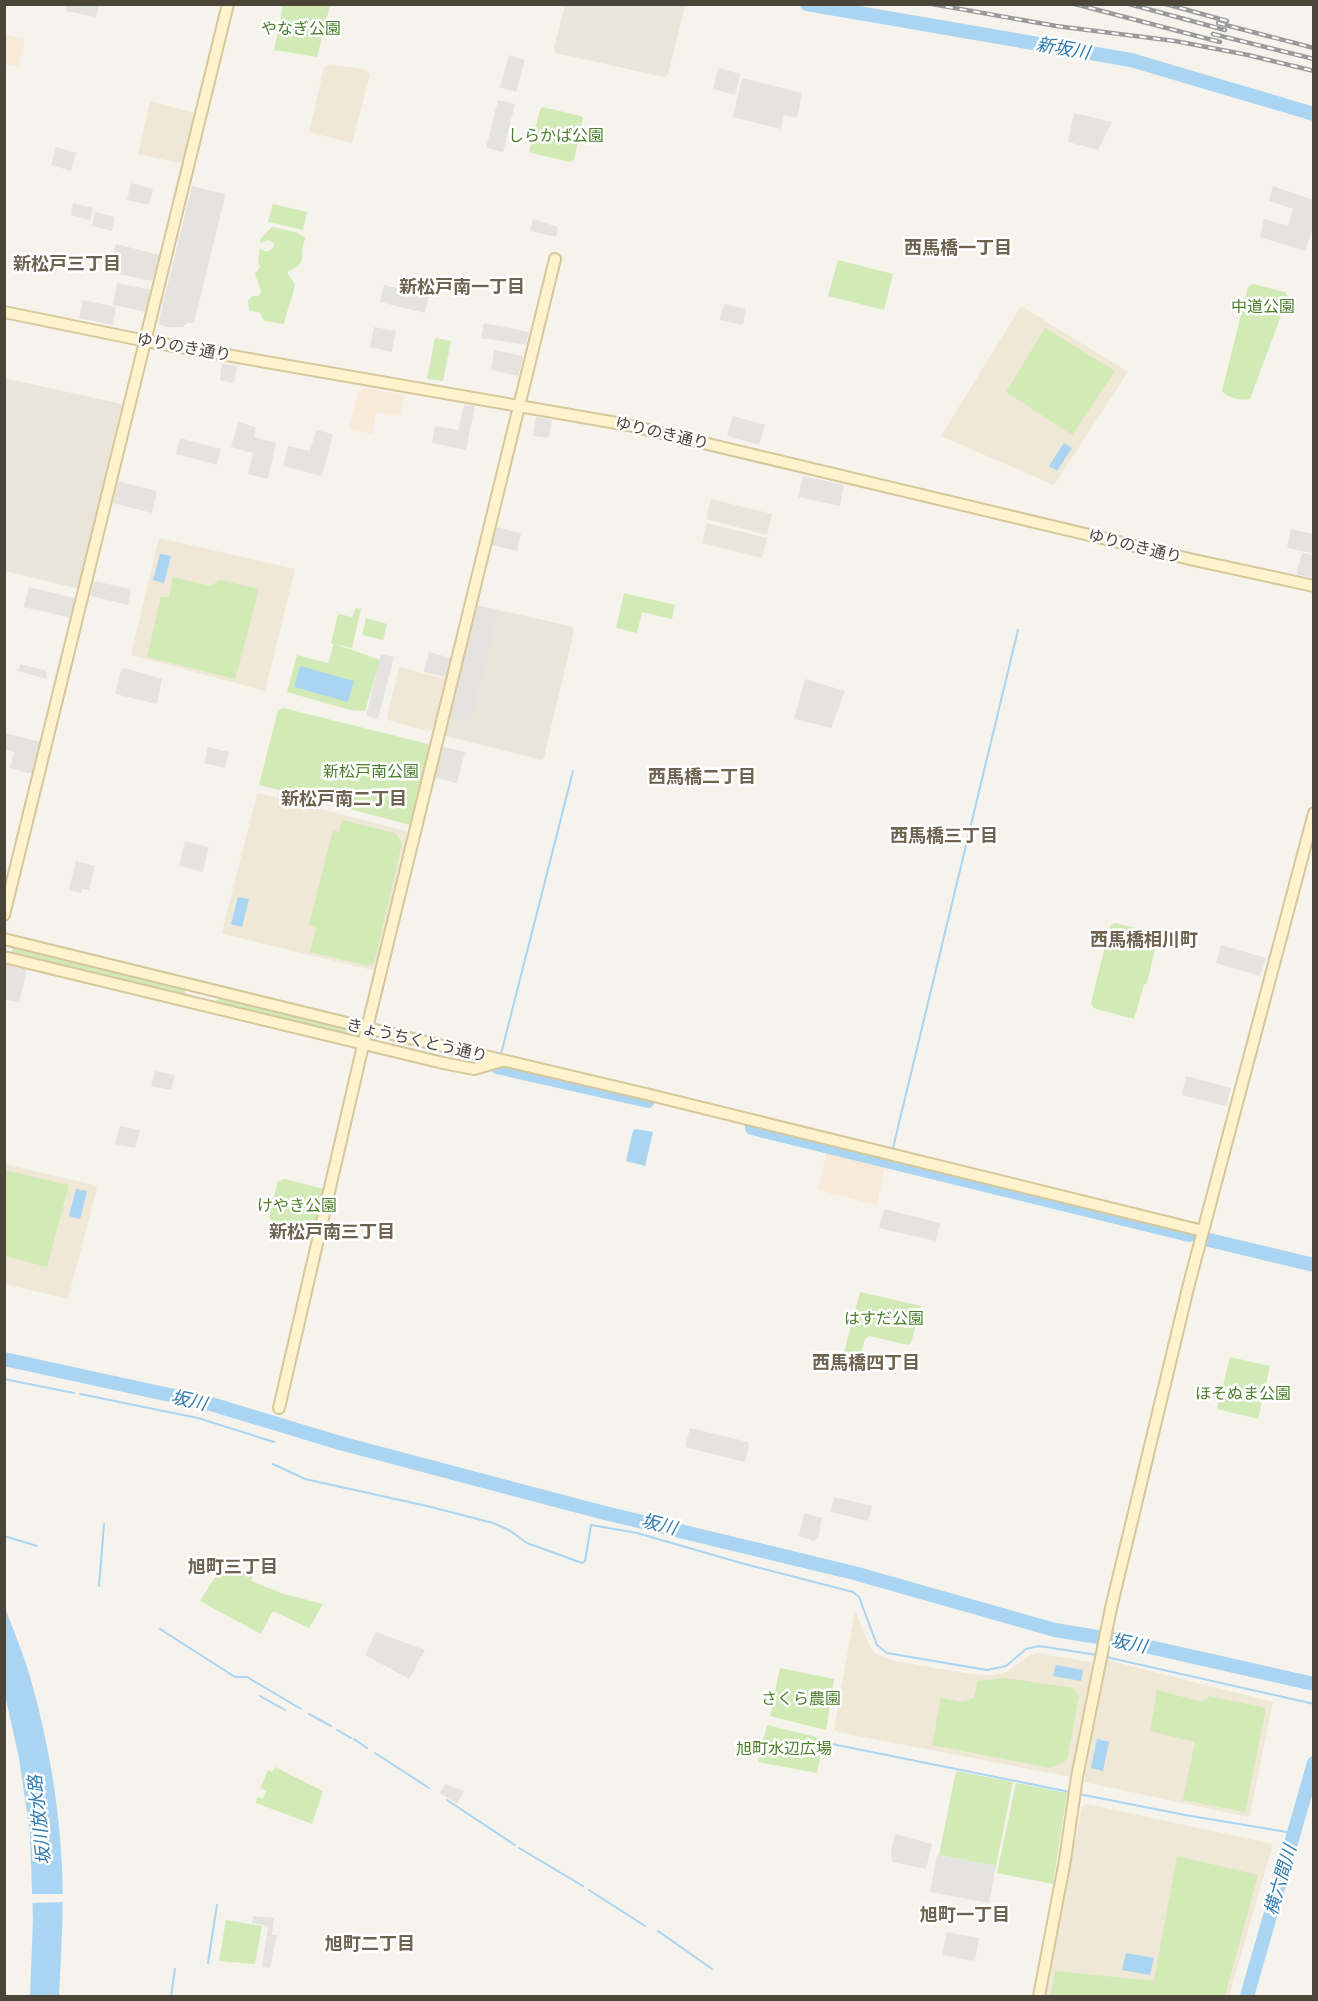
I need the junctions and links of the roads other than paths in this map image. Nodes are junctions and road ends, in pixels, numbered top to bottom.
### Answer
1 (228, 4) edge
2 (555, 259) dead end
3 (4, 312) edge
4 (146, 341) junction
5 (518, 404) junction
6 (1314, 586) edge
7 (1314, 813) edge
8 (4, 915) edge
9 (4, 939) edge
10 (4, 957) edge
11 (367, 1028) junction
12 (363, 1044) junction
13 (505, 1060) junction
14 (1202, 1235) junction
15 (279, 1408) dead end
16 (1039, 1996) edge

1 - 4 street
2 - 5 street
3 - 4 street, ゆりのき通り
4 - 5 street, ゆりのき通り
4 - 8 street
5 - 6 street, ゆりのき通り
5 - 11 street
7 - 14 street
9 - 11 street, きょうちくとう通り
10 - 12 street, きょうちくとう通り
11 - 12 street
11 - 13 street, きょうちくとう通り
12 - 13 street, きょうちくとう通り
12 - 15 street
13 - 14 street
14 - 16 street

